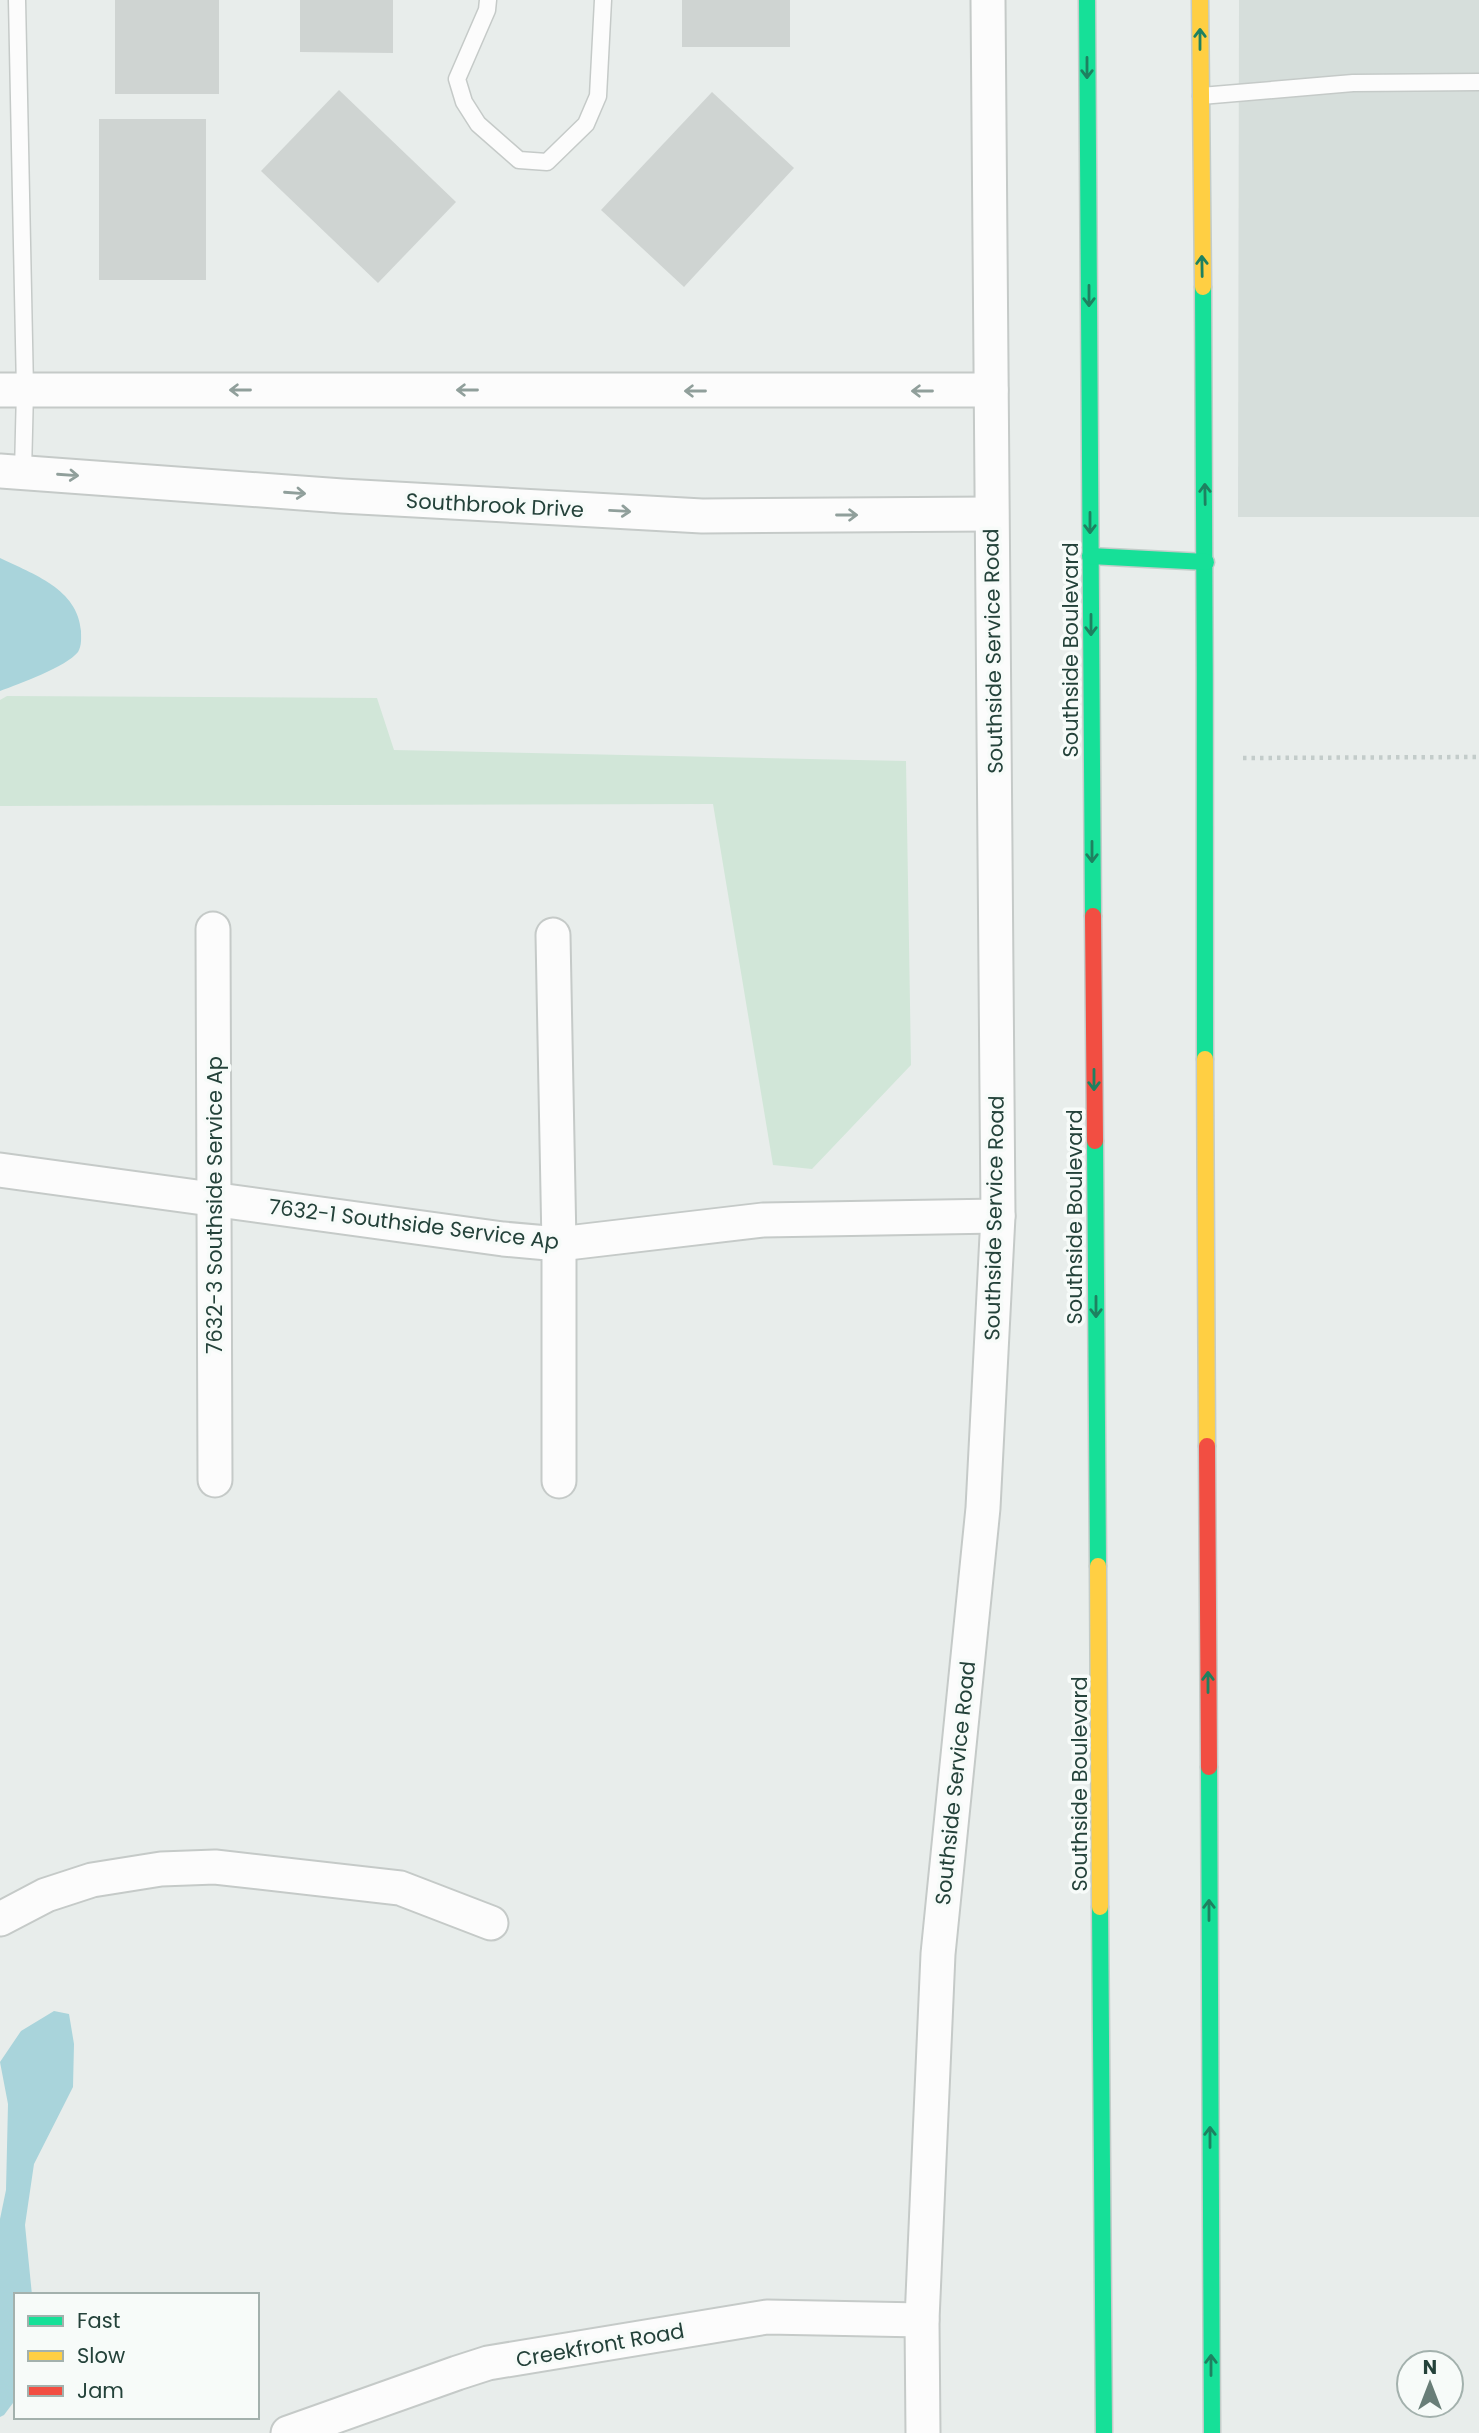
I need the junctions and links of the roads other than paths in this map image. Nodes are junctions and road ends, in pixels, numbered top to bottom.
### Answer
1 (17, 0) edge
2 (488, 0) edge
3 (603, 0) edge
4 (988, 0) edge
5 (1087, 0) edge
6 (1200, 0) edge
7 (1479, 82) edge
8 (1200, 96) junction
9 (12, 390) edge
10 (991, 390) junction
11 (11, 472) edge
12 (991, 514) junction
13 (1090, 556) junction
14 (1206, 562) junction
15 (213, 929) dead end
16 (553, 935) dead end
17 (0, 1170) edge
18 (215, 1200) junction
19 (998, 1216) junction
20 (559, 1244) junction
21 (215, 1480) dead end
22 (558, 1481) dead end
23 (0, 1919) edge
24 (491, 1923) dead end
25 (922, 2320) junction
26 (288, 2433) edge
27 (923, 2433) edge
28 (1104, 2433) edge
29 (1212, 2433) edge

1 - 9 lane
2 - 3 lane
4 - 10 street, Southside Service Road
5 -> 13 highway, Southside Boulevard
8 -> 6 highway
7 - 8 lane
14 -> 8 highway
10 -> 9 street
9 - 11 lane
10 - 12 street, Southside Service Road
11 -> 12 street, Southbrook Drive
12 - 19 street, Southside Service Road
13 - 14 highway
13 -> 28 highway, Southside Boulevard
29 -> 14 highway
15 - 18 street, 7632-3 Southside Service Ap
16 - 20 street
17 - 18 street, 7632-1 Southside Service Ap
18 - 20 street, 7632-1 Southside Service Ap
18 - 21 street, 7632-3 Southside Service Ap
19 - 20 street, 7632-1 Southside Service Ap
19 - 25 street, Southside Service Road
20 - 22 street
23 - 24 street
25 - 26 street, Creekfront Road
25 - 27 street, Southside Service Road

